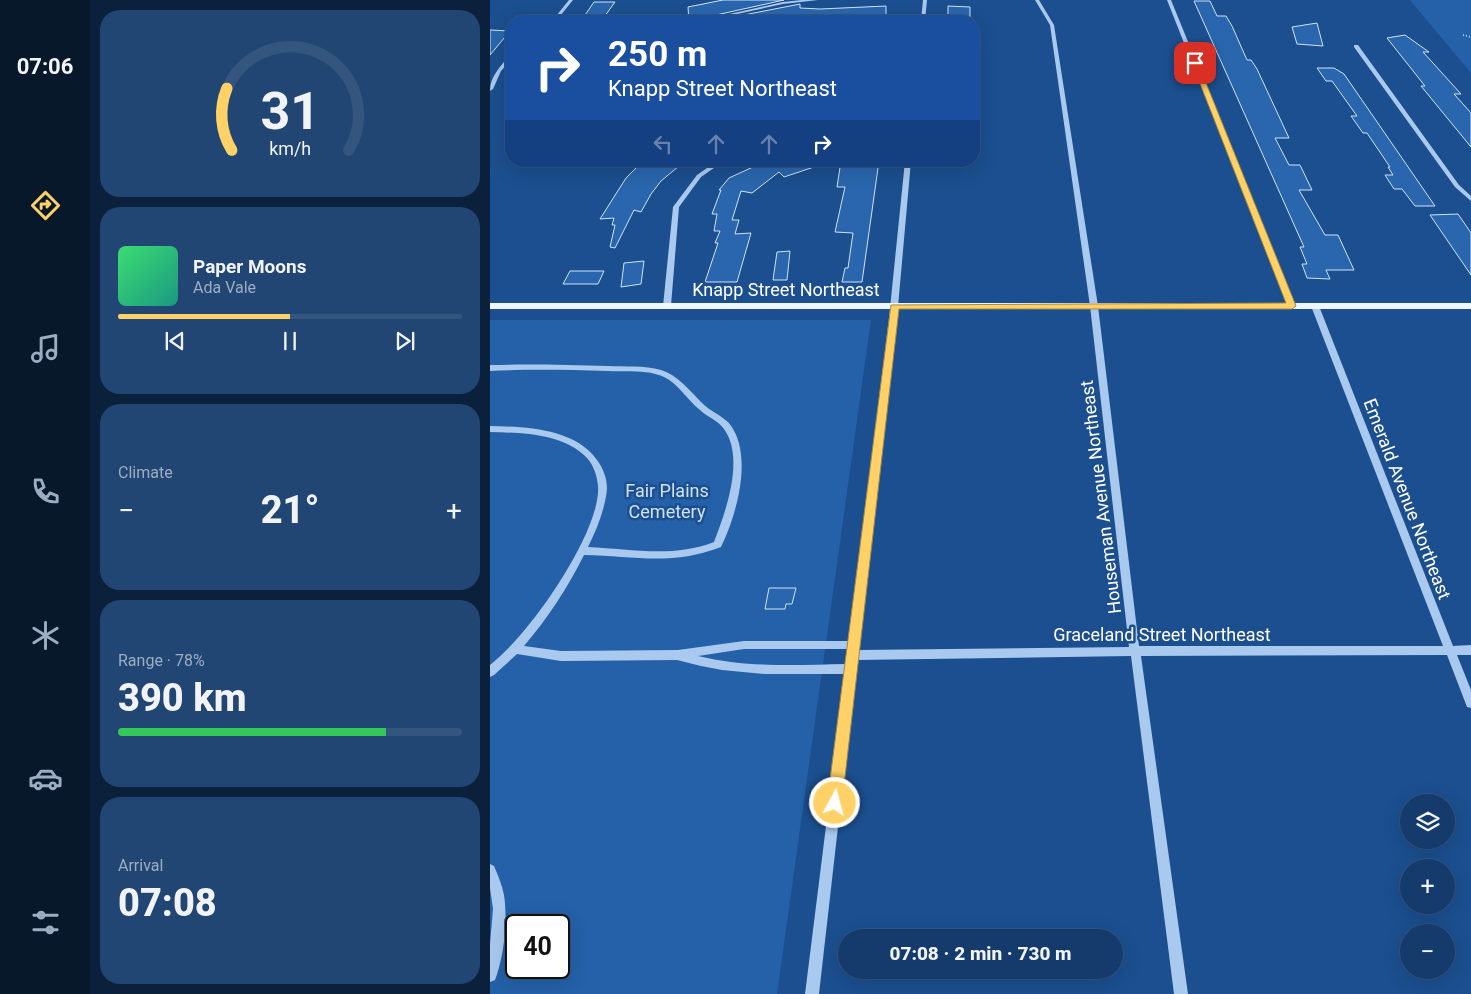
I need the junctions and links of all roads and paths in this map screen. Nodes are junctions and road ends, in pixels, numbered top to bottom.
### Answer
1 (571, 0) edge
2 (816, 0) edge
3 (925, 0) edge
4 (1037, 0) edge
5 (1169, 0) edge
6 (559, 15) edge
7 (728, 15) edge
8 (924, 15) edge
9 (1463, 35) dead end
10 (1471, 36) edge
11 (1356, 46) dead end
12 (505, 64) edge
13 (490, 89) edge
14 (712, 167) edge
15 (907, 167) edge
16 (1471, 199) edge
17 (490, 306) edge
18 (667, 306) junction
19 (1094, 306) junction
20 (1292, 306) junction
21 (1315, 306) junction
22 (1471, 306) edge
23 (894, 307) junction
24 (490, 368) edge
25 (490, 429) edge
26 (582, 551) junction
27 (516, 648) junction
28 (853, 650) junction
29 (1449, 650) junction
30 (1471, 650) edge
31 (1135, 651) junction
32 (678, 655) junction
33 (851, 669) junction
34 (490, 672) edge
35 (1471, 703) edge
36 (490, 870) edge
37 (490, 975) edge
38 (812, 994) edge
39 (1181, 994) edge

1 - 6 street
2 - 7 street
3 - 8 street
4 - 19 street, Houseman Avenue Northeast
5 - 20 street
9 - 10 path
11 - 16 street
12 - 13 street
14 - 18 street
15 - 23 street
17 - 18 main road, Knapp Street Northeast
18 - 23 main road, Knapp Street Northeast
19 - 20 main road, Knapp Street Northeast
19 - 23 main road, Knapp Street Northeast
19 - 31 street, Houseman Avenue Northeast
20 - 21 main road, Knapp Street Northeast
21 - 22 main road, Knapp Street Northeast
21 - 29 street, Emerald Avenue Northeast
23 - 28 street
24 - 26 street
25 - 26 street
26 - 27 street
27 - 32 street
27 - 34 street
28 - 31 street, Graceland Street Northeast
28 - 32 street
28 - 33 street
29 - 30 street, Graceland Street Northeast
29 - 31 street, Graceland Street Northeast
29 - 35 street, Emerald Avenue Northeast
31 - 39 street, Houseman Avenue Northeast
32 - 33 street
33 - 38 street
36 - 37 street

